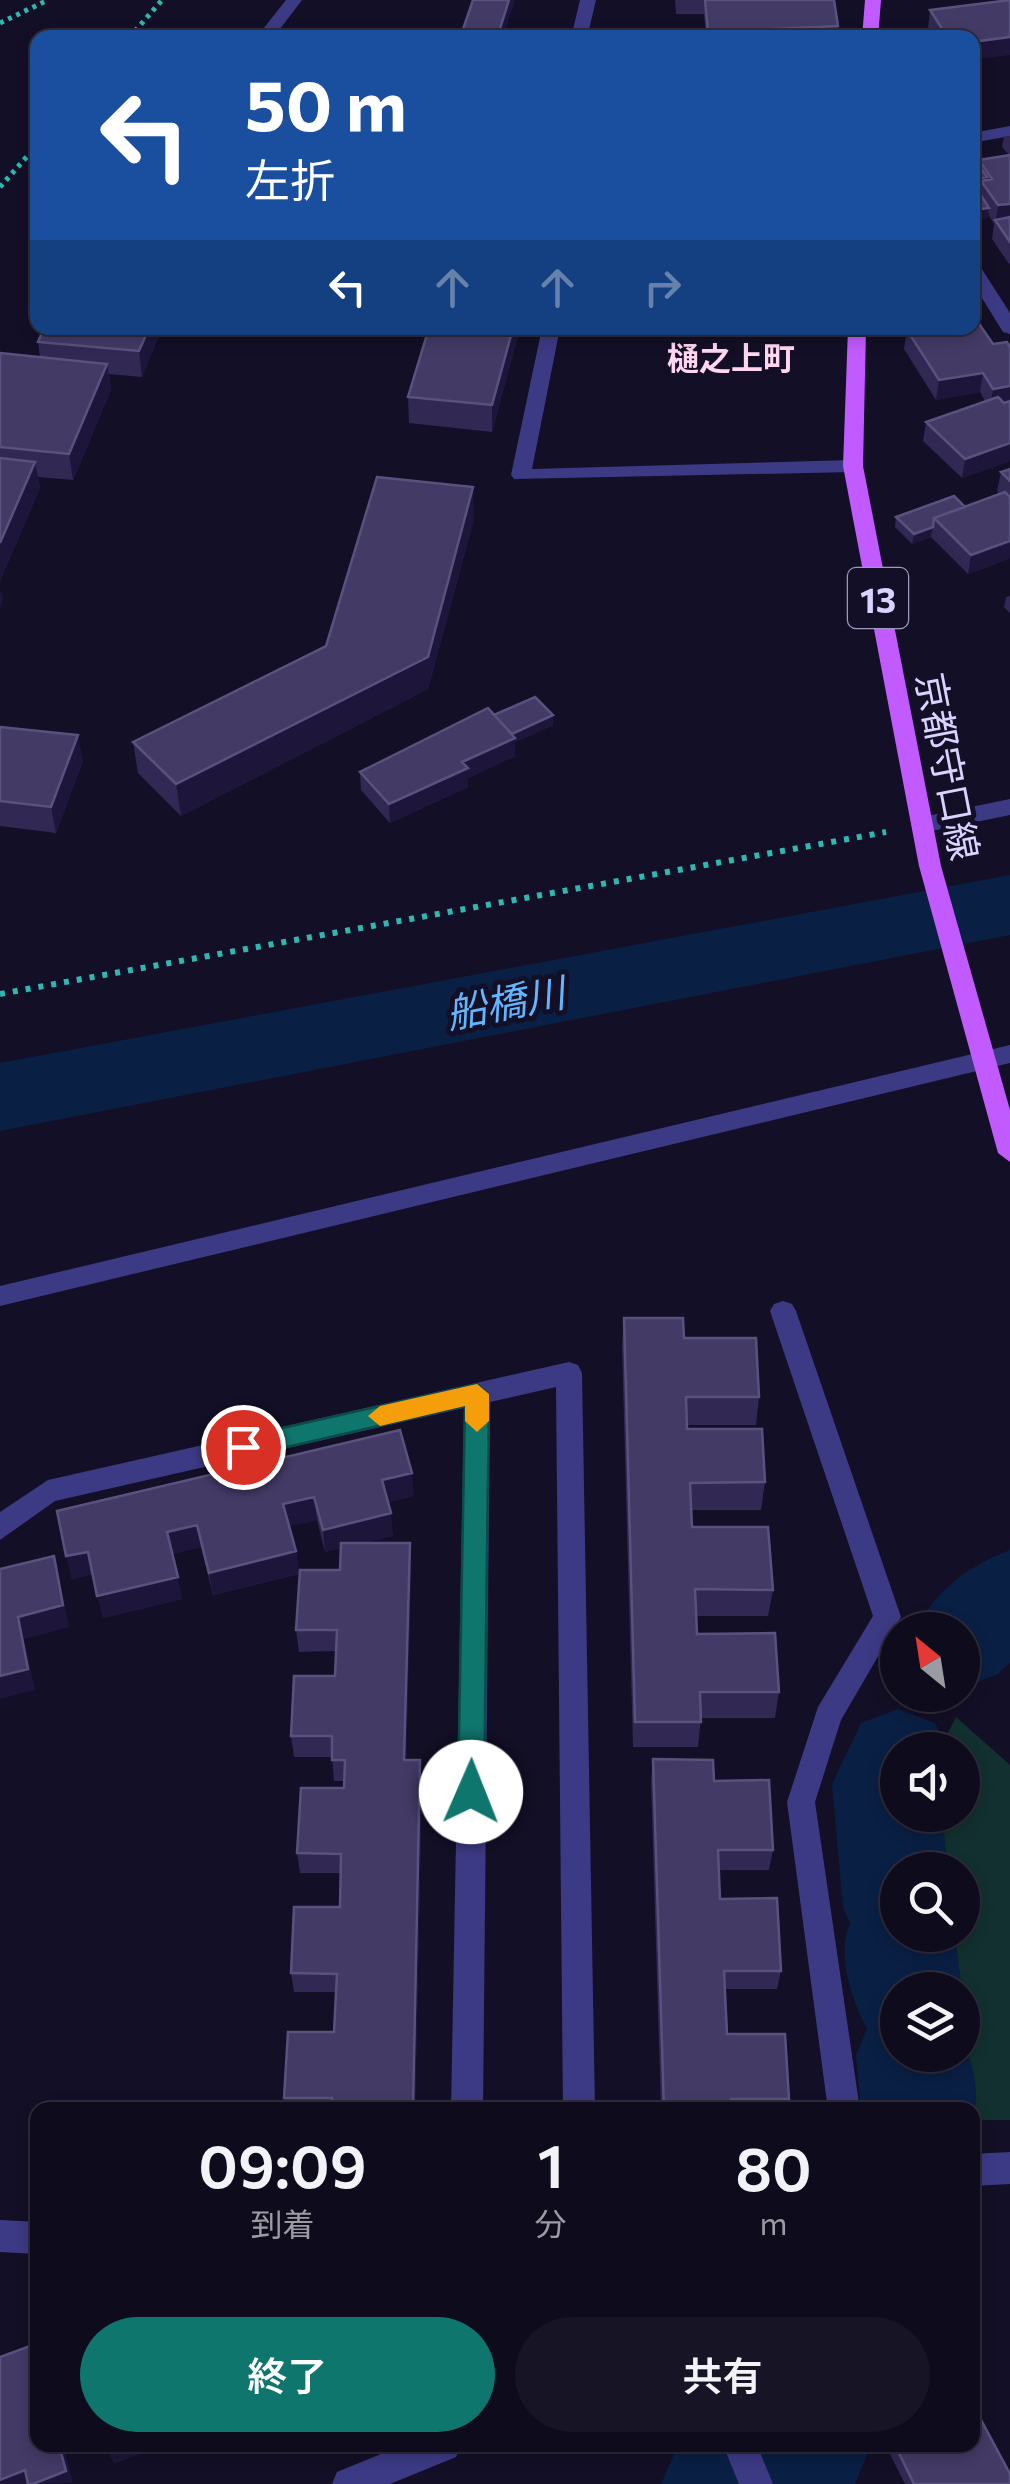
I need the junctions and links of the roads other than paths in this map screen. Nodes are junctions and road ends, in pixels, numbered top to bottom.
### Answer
1 (294, 0) edge
2 (588, 0) edge
3 (873, 0) edge
4 (270, 30) edge
5 (581, 30) edge
6 (871, 30) edge
7 (1010, 131) edge
8 (980, 137) edge
9 (980, 280) edge
10 (1010, 328) edge
11 (550, 335) edge
12 (858, 335) edge
13 (853, 466) junction
14 (1010, 807) edge
15 (922, 826) junction
16 (1010, 1054) edge
17 (982, 1058) junction
18 (1010, 1153) edge
19 (0, 1296) edge
20 (783, 1311) dead end
21 (477, 1394) junction
22 (0, 1528) edge
23 (467, 2102) edge
24 (579, 2102) edge
25 (843, 2102) edge
26 (0, 2236) edge
27 (30, 2238) edge
28 (427, 2452) edge
29 (743, 2452) edge
30 (349, 2484) edge
31 (756, 2484) edge

1 - 4 street
2 - 5 street
3 - 6 main road
7 - 8 street
9 - 10 street
11 - 13 street
12 - 13 main road, 京都守口線 / 13
13 - 15 main road, 京都守口線 / 13
14 - 15 street
15 - 17 main road, 京都守口線 / 13
16 - 17 street
17 - 18 main road, 京都守口線 / 13
17 - 19 street
20 - 25 street
21 - 22 street
21 - 23 street
21 - 24 street
26 - 27 street
28 - 30 street
29 - 31 street

